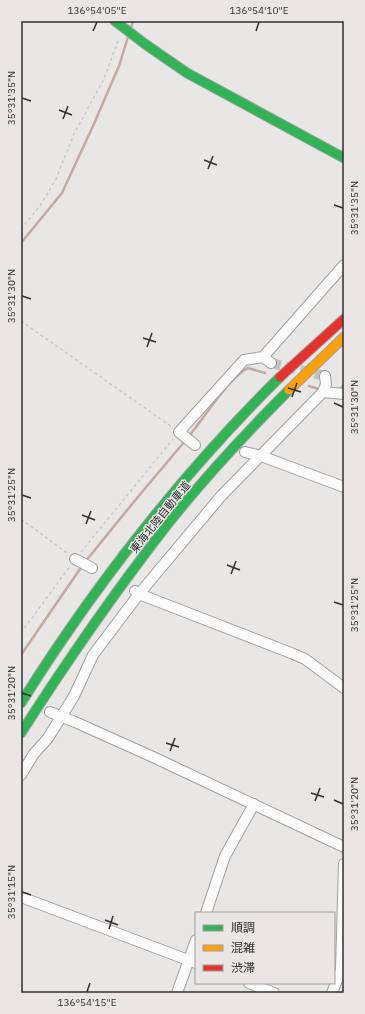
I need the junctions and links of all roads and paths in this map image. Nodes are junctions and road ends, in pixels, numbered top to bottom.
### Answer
1 (115, 21) edge
2 (124, 28) junction
3 (344, 158) edge
4 (21, 229) edge
5 (344, 265) edge
6 (344, 308) edge
7 (344, 319) edge
8 (21, 321) edge
9 (344, 337) edge
10 (344, 344) edge
11 (270, 386) junction
12 (344, 394) edge
13 (181, 433) junction
14 (193, 443) dead end
15 (235, 446) junction
16 (245, 452) dead end
17 (261, 456) junction
18 (344, 487) edge
19 (21, 519) edge
20 (77, 560) junction
21 (91, 567) dead end
22 (137, 592) junction
23 (21, 633) edge
24 (344, 688) edge
25 (21, 703) edge
26 (50, 712) dead end
27 (61, 716) junction
28 (21, 734) edge
29 (21, 775) edge
30 (254, 804) junction
31 (344, 847) edge
32 (344, 864) edge
33 (21, 897) edge
34 (206, 912) edge
35 (195, 947) edge
36 (193, 961) edge
37 (252, 984) edge
38 (177, 993) edge
39 (274, 993) edge
40 (332, 993) edge

1 - 2 main road
2 - 3 main road
2 - 4 path
5 - 13 street
6 - 11 main road
7 - 11 main road, 東海北陸自動車道
8 - 13 path
9 - 15 main road, 東海北陸自動車道
10 - 15 main road
11 - 25 main road, 東海北陸自動車道
12 - 17 street
13 - 14 street
13 - 20 path
15 - 28 main road, 東海北陸自動車道
16 - 17 street
17 - 18 street
17 - 22 street
19 - 20 path
20 - 21 street
20 - 23 path
22 - 24 street
22 - 27 street
26 - 27 street
27 - 29 street
27 - 30 street
30 - 31 street
30 - 34 street
32 - 40 street
33 - 36 street
35 - 36 street
36 - 38 street
37 - 39 street

